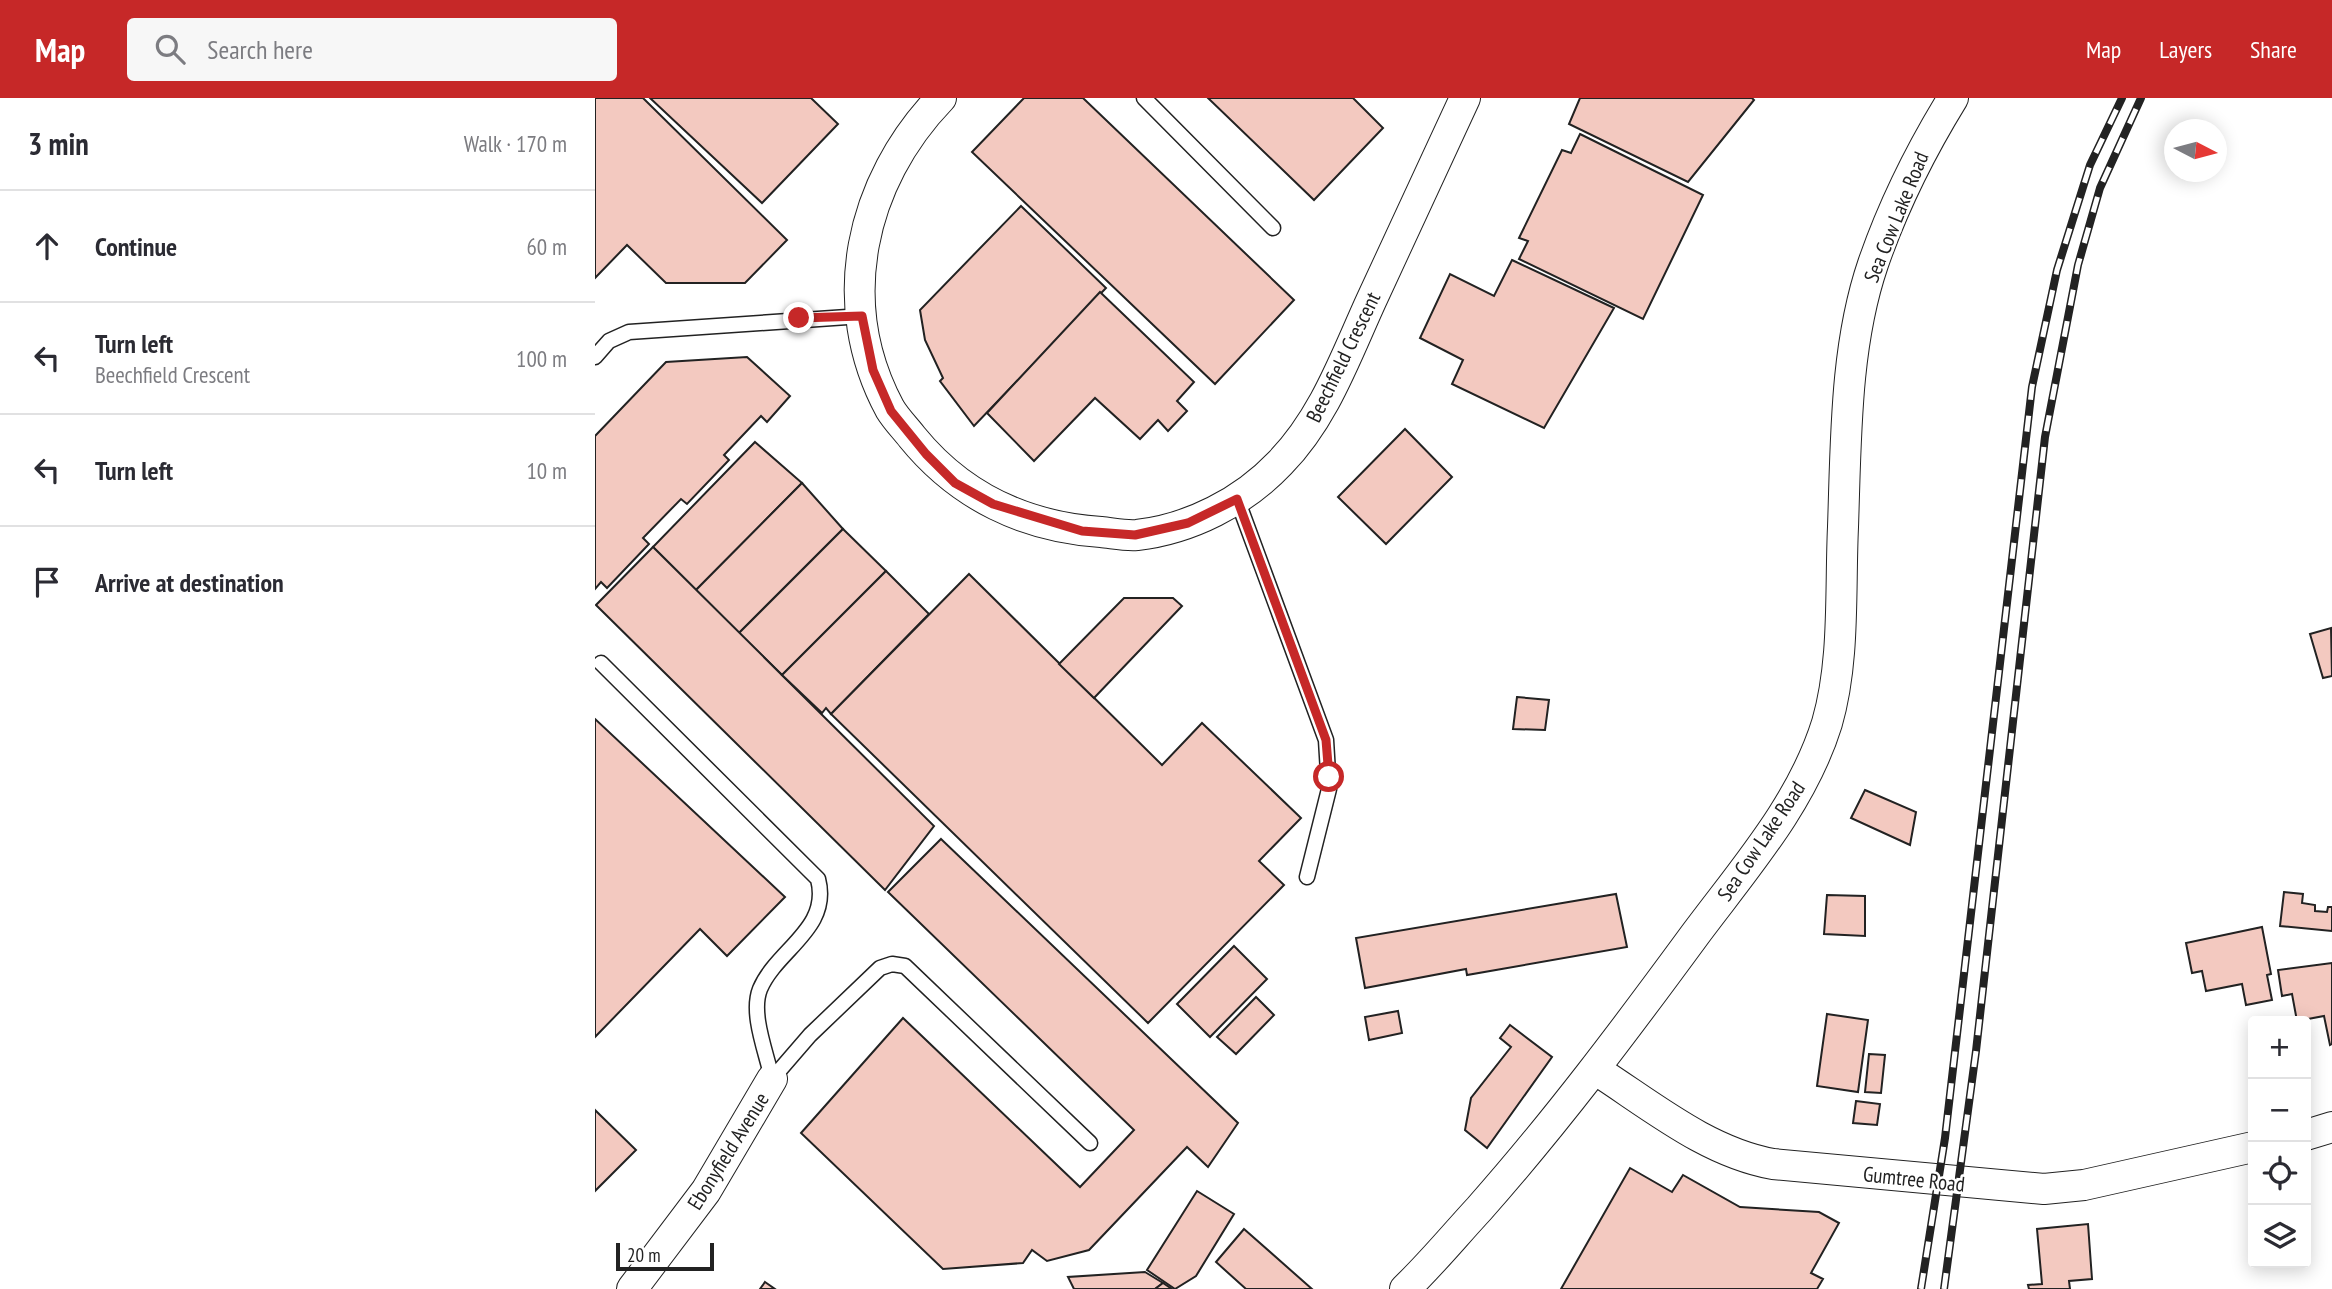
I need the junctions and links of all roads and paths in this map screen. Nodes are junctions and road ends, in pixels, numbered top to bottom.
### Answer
1 (941, 98) edge
2 (1144, 98) edge
3 (1465, 98) edge
4 (1953, 98) edge
5 (1273, 228) dead end
6 (862, 316) junction
7 (595, 357) edge
8 (1237, 499) junction
9 (601, 663) dead end
10 (1307, 877) dead end
11 (1596, 1070) junction
12 (772, 1079) junction
13 (2332, 1127) edge
14 (2311, 1133) edge
15 (1090, 1143) dead end
16 (2248, 1148) edge
17 (1416, 1286) edge
18 (632, 1289) edge

1 - 6 street, Beechfield Crescent
2 - 5 lane
3 - 8 street, Beechfield Crescent
4 - 11 street, Sea Cow Lake Road
6 - 7 lane
6 - 8 street, Beechfield Crescent
8 - 10 lane
9 - 12 lane
11 - 16 street, Gumtree Road
11 - 17 street, Sea Cow Lake Road
12 - 15 lane
12 - 18 street, Ebonyfield Avenue
13 - 14 street

